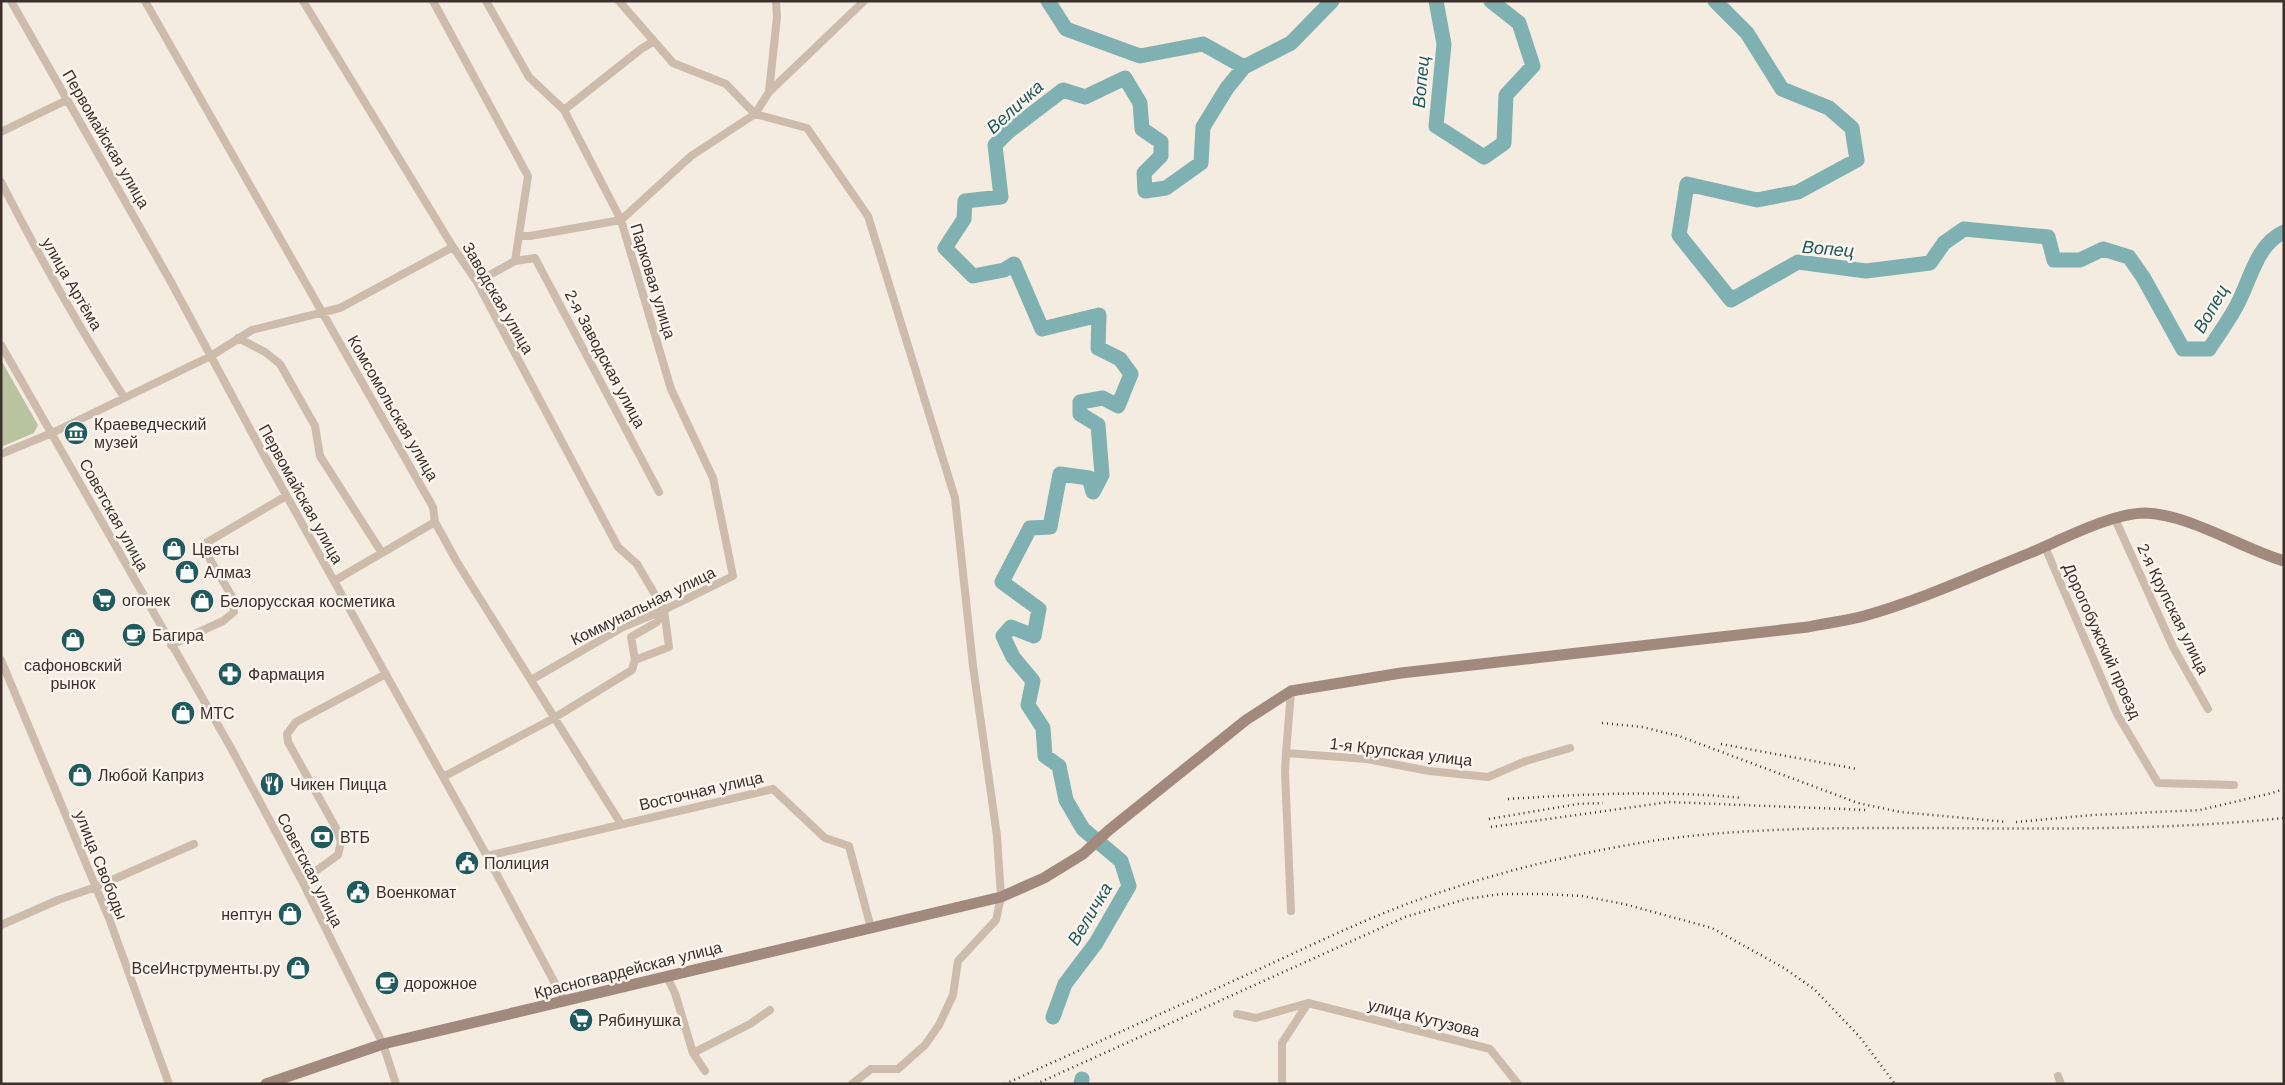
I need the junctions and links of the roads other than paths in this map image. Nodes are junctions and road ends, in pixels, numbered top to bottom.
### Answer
1 (11, 1) edge
2 (145, 1) edge
3 (304, 1) edge
4 (433, 1) edge
5 (486, 1) edge
6 (619, 1) edge
7 (776, 1) edge
8 (864, 1) edge
9 (654, 41) junction
10 (768, 92) junction
11 (67, 100) junction
12 (564, 110) junction
13 (755, 114) junction
14 (1, 132) edge
15 (1, 182) edge
16 (621, 220) junction
17 (519, 236) junction
18 (453, 247) junction
19 (515, 261) junction
20 (477, 282) junction
21 (322, 312) junction
22 (238, 338) junction
23 (1, 345) edge
24 (211, 356) junction
25 (124, 398) junction
26 (52, 432) junction
27 (1, 454) edge
28 (713, 478) joint
29 (659, 492) dead end
30 (286, 496) junction
31 (2115, 519) junction
32 (435, 522) junction
33 (2045, 547) junction
34 (382, 553) junction
35 (2284, 561) edge
36 (334, 581) junction
37 (664, 610) junction
38 (171, 645) junction
39 (1, 660) edge
40 (635, 660) junction
41 (386, 674) junction
42 (531, 680) junction
43 (1291, 691) junction
44 (2208, 709) dead end
45 (554, 718) junction
46 (1570, 748) dead end
47 (1286, 753) junction
48 (443, 777) junction
49 (2234, 785) dead end
50 (621, 824) junction
51 (194, 844) dead end
52 (487, 856) junction
53 (302, 881) junction
54 (96, 887) junction
55 (1001, 897) junction
56 (1291, 911) dead end
57 (1, 925) edge
58 (871, 928) junction
59 (666, 977) junction
60 (565, 1002) junction
61 (1308, 1003) junction
62 (770, 1010) dead end
63 (1238, 1014) dead end
64 (383, 1044) junction
65 (693, 1053) junction
66 (705, 1071) dead end
67 (2058, 1076) dead end
68 (169, 1084) edge
69 (266, 1084) edge
70 (396, 1084) edge
71 (852, 1084) edge
72 (1282, 1084) edge
73 (1518, 1084) edge
74 (2062, 1084) edge

1 - 11 street, Первомайская улица
2 - 21 street, Комсомольская улица
3 - 18 street, Заводская улица
4 - 17 street
5 - 12 street
6 - 9 street
7 - 10 street, Парковая улица
8 - 10 street
9 - 12 street
9 - 13 street
10 - 13 street, Парковая улица
11 - 14 street
11 - 24 street, Первомайская улица
12 - 16 street
13 - 16 street, Парковая улица
13 - 55 street
15 - 25 street, улица Артёма
16 - 17 street
16 - 28 street, Парковая улица
17 - 19 street
18 - 20 street, Заводская улица
18 - 21 street
19 - 20 street
19 - 29 street, 2-я Заводская улица
20 - 37 street, Заводская улица
21 - 22 street
21 - 32 street, Комсомольская улица
22 - 24 street
22 - 34 street
23 - 26 street, Советская улица
24 - 25 street
24 - 30 street, Первомайская улица
25 - 26 street
26 - 27 street
26 - 38 street, Советская улица
28 - 37 street, Коммунальная улица
30 - 36 street, Первомайская улица
30 - 38 street
31 - 33 street
31 - 35 street
31 - 44 street, 2-я Крупская улица
32 - 34 street
32 - 42 street, Комсомольская улица
33 - 43 street
33 - 49 street, Дорогобужский проезд
34 - 36 street
36 - 41 street, Первомайская улица
37 - 40 street
37 - 40 street
37 - 42 street, Коммунальная улица
38 - 53 street, Советская улица
39 - 54 street, улица Свободы
40 - 45 street
41 - 48 street, Первомайская улица
41 - 53 street
42 - 45 street, Комсомольская улица
43 - 47 street
43 - 55 street, Красногвардейская улица
45 - 48 street
45 - 50 street, Комсомольская улица
46 - 47 street, 1-я Крупская улица
47 - 56 street
48 - 52 street, Первомайская улица
50 - 52 street, Восточная улица
50 - 58 street, Восточная улица
51 - 54 street
52 - 60 street, Первомайская улица
53 - 64 street, Советская улица
54 - 57 street
54 - 68 street, улица Свободы
55 - 58 street, Красногвардейская улица
55 - 71 street
58 - 59 street, Красногвардейская улица
59 - 60 street, Красногвардейская улица
59 - 65 street
60 - 64 street, Красногвардейская улица
61 - 63 street
61 - 72 street
61 - 73 street, улица Кутузова
62 - 65 street
64 - 69 street, Красногвардейская улица
64 - 70 street, Советская улица
65 - 66 street
67 - 74 street

